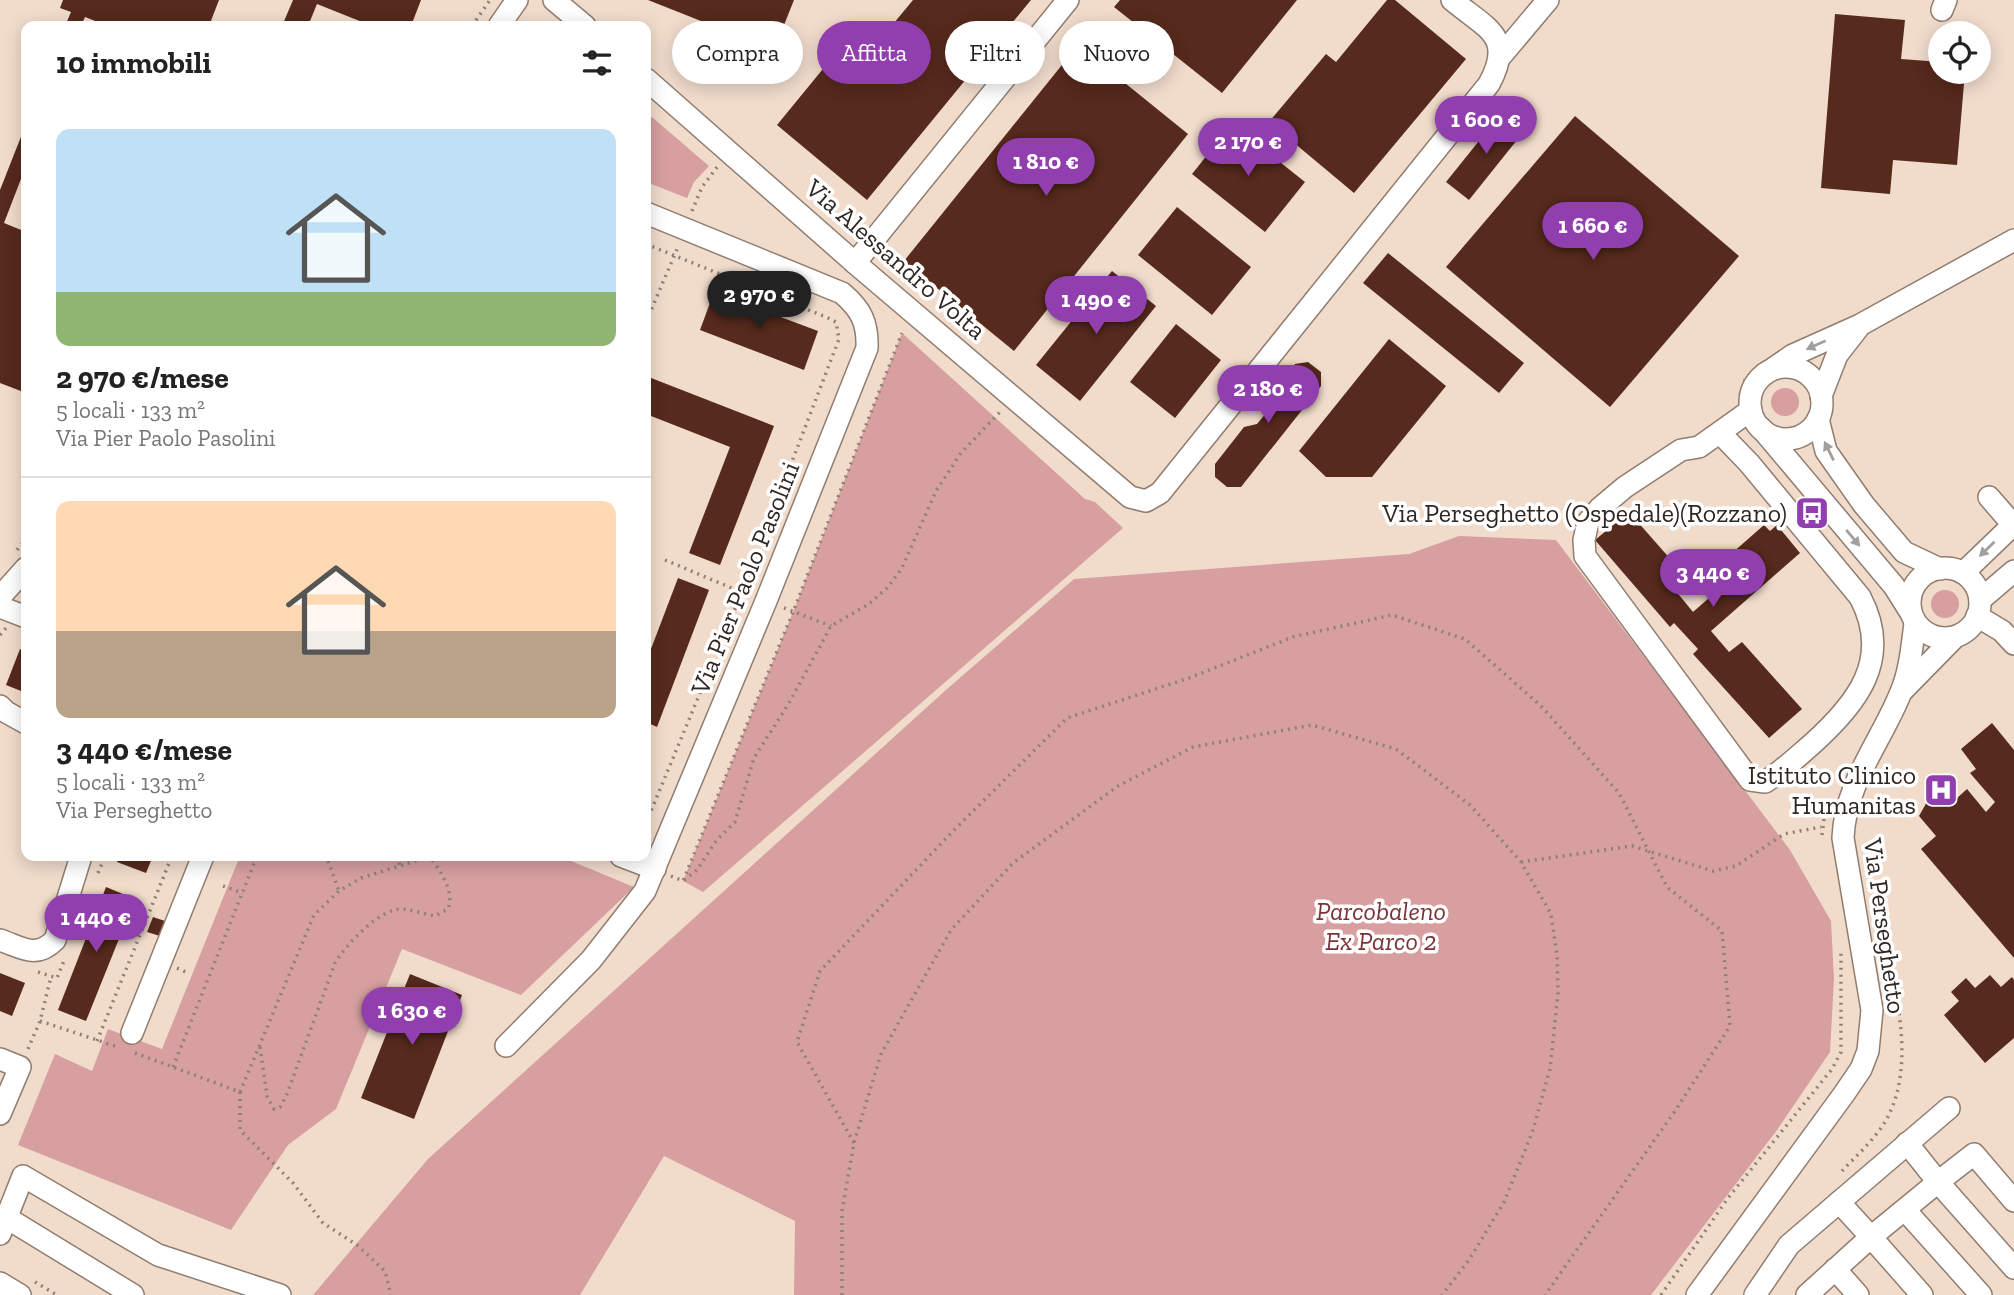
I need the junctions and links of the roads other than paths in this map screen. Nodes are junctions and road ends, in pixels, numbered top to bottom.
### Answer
1 (519, 0) edge
2 (554, 0) edge
3 (1068, 0) edge
4 (1452, 0) edge
5 (1548, 0) edge
6 (503, 21) edge
7 (513, 21) edge
8 (579, 21) edge
9 (1500, 57) junction
10 (651, 83) edge
11 (651, 215) edge
12 (2014, 240) edge
13 (855, 263) junction
14 (1860, 325) junction
15 (1774, 368) junction
16 (1821, 396) junction
17 (1751, 410) junction
18 (1818, 419) junction
19 (1762, 429) junction
20 (1720, 433) junction
21 (1989, 497) dead end
22 (2014, 525) edge
23 (1940, 569) junction
24 (2014, 571) edge
25 (1963, 573) junction
26 (21, 574) edge
27 (0, 597) edge
28 (0, 607) edge
29 (1979, 608) junction
30 (21, 615) edge
31 (1913, 618) junction
32 (1955, 637) junction
33 (2014, 644) edge
34 (1902, 691) junction
35 (0, 706) edge
36 (21, 720) edge
37 (79, 861) edge
38 (201, 861) edge
39 (634, 861) edge
40 (655, 869) junction
41 (0, 940) edge
42 (132, 1033) dead end
43 (506, 1046) dead end
44 (10, 1063) edge
45 (1949, 1108) dead end
46 (0, 1114) edge
47 (1907, 1143) junction
48 (1938, 1182) junction
49 (2014, 1201) edge
50 (1839, 1202) junction
51 (1905, 1210) junction
52 (3, 1226) edge
53 (1871, 1237) junction
54 (2014, 1268) edge
55 (1835, 1269) junction
56 (0, 1283) edge
57 (20, 1295) edge
58 (133, 1295) edge
59 (280, 1295) edge
60 (1697, 1295) edge
61 (1755, 1295) edge
62 (1807, 1295) edge
63 (1858, 1295) edge
64 (1922, 1295) edge
65 (1981, 1295) edge

1 - 6 street
1 - 7 street
2 - 8 street
3 - 13 street
4 - 9 street
5 - 9 street
9 - 13 street, Via Alessandro Volta
10 - 13 street, Via Alessandro Volta
11 - 40 street, Via Pier Paolo Pasolini
12 - 14 street
14 -> 15 street
14 - 16 street
15 - 16 street
15 - 17 street
16 - 18 street
17 - 19 street
17 - 20 street
18 - 19 street
23 -> 18 street
19 -> 31 street
20 - 20 street
21 - 22 street
22 -> 25 street
23 - 25 street
23 - 31 street
24 - 29 street
25 - 29 street
26 - 27 street
28 - 30 street
29 - 32 street
29 - 33 street
31 - 32 street
31 - 34 street, Via Perseghetto
32 - 34 street, Via Perseghetto
34 - 60 street, Via Perseghetto
35 - 36 street
37 - 41 street
38 - 42 street
39 - 40 street
40 - 43 street, Via Pier Paolo Pasolini
44 - 46 street
45 - 47 street
47 - 48 street
47 - 50 street
48 - 49 street
48 - 51 street
48 - 54 street
50 - 53 street
50 - 61 street
51 - 53 street
51 - 65 street
52 - 58 street
52 - 59 street
53 - 55 street
53 - 64 street
55 - 62 street
55 - 63 street
56 - 57 street

